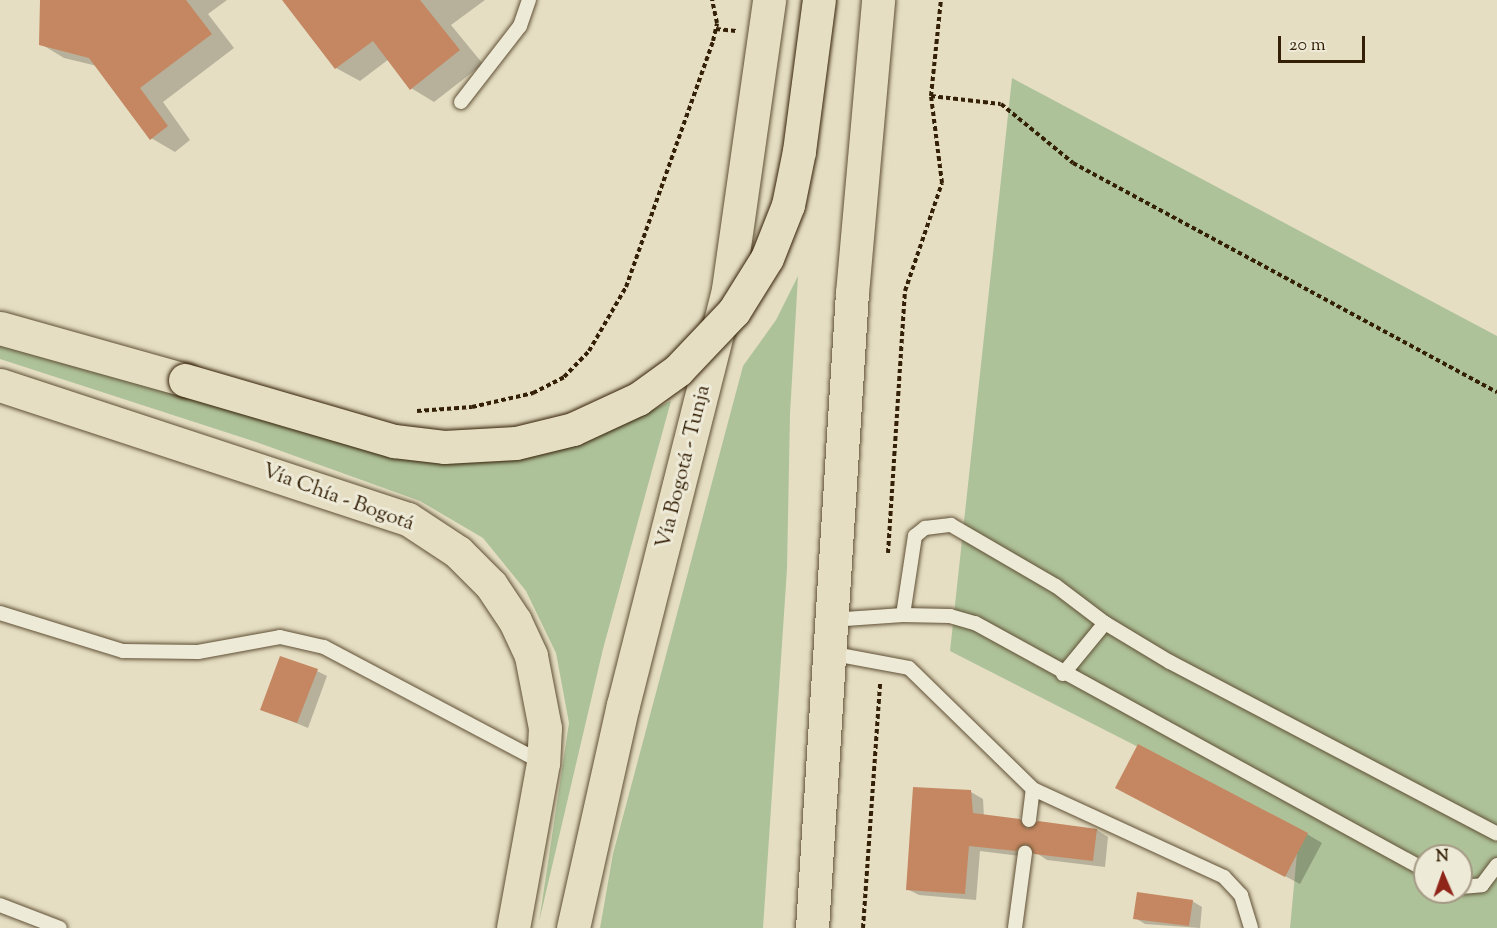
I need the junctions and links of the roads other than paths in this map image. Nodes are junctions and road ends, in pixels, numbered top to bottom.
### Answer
1 (529, 0) edge
2 (769, 0) edge
3 (819, 0) edge
4 (878, 0) edge
5 (460, 102) dead end
6 (9, 327) edge
7 (0, 385) edge
8 (0, 613) edge
9 (903, 615) junction
10 (831, 620) junction
11 (1105, 623) junction
12 (830, 653) junction
13 (1063, 674) junction
14 (543, 764) junction
15 (1033, 789) junction
16 (1029, 820) dead end
17 (1497, 834) edge
18 (1025, 853) dead end
19 (1413, 864) edge
20 (1497, 866) edge
21 (1473, 886) edge
22 (0, 905) edge
23 (60, 928) edge
24 (513, 928) edge
25 (573, 928) edge
26 (812, 928) edge
27 (1015, 928) edge
28 (1251, 928) edge

1 - 5 lane
2 - 25 highway, Vía Bogotá - Tunja
3 - 6 highway, bridge
4 - 10 highway
7 - 14 highway, Vía Chía - Bogotá
8 - 14 lane
9 - 10 lane
9 - 11 lane
9 - 13 lane
10 - 12 highway
11 - 13 lane
11 - 17 lane
12 - 15 lane
12 - 26 highway
13 - 19 lane
14 - 24 highway, Vía Chía - Bogotá
15 - 16 lane
15 - 28 lane
18 - 27 lane
20 - 21 lane
22 - 23 lane

